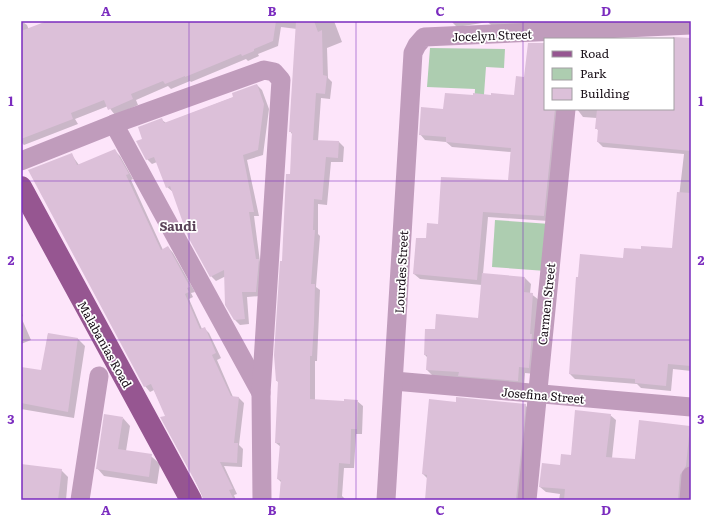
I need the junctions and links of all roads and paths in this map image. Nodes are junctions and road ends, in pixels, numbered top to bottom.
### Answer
1 (691, 25) edge
2 (573, 35) edge
3 (417, 45) joint
4 (566, 110) edge
5 (114, 124) junction
6 (21, 161) edge
7 (21, 187) edge
8 (99, 376) dead end
9 (394, 381) junction
10 (262, 393) junction
11 (537, 394) junction
12 (691, 407) edge
13 (691, 476) edge
14 (80, 500) edge
15 (191, 500) edge
16 (262, 500) edge
17 (386, 500) edge
18 (527, 500) edge
19 (689, 500) edge

1 - 2 street, Jocelyn Street
2 - 3 street, Jocelyn Street
3 - 9 street, Lourdes Street
4 - 11 street, Carmen Street
5 - 6 street
5 - 10 street
5 - 10 street
7 - 15 main road, Malabanias Road
8 - 14 street
9 - 11 street, Josefina Street
9 - 17 street, Lourdes Street
10 - 16 street
11 - 12 street, Josefina Street
11 - 18 street, Carmen Street
13 - 19 street

